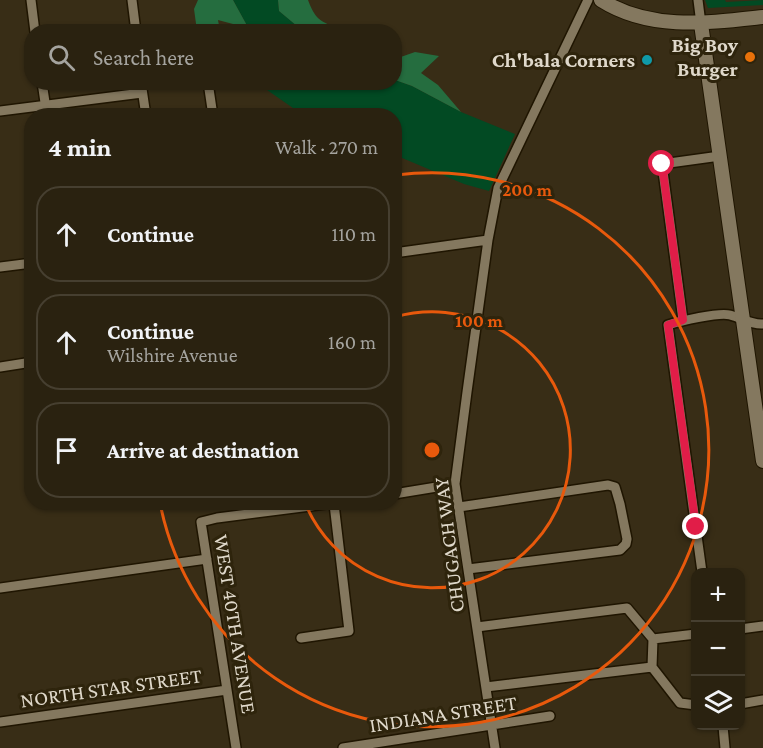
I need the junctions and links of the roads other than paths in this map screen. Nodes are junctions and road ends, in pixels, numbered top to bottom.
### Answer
1 (31, 0) edge
2 (132, 0) edge
3 (588, 0) edge
4 (601, 0) edge
5 (698, 0) edge
6 (763, 17) edge
7 (34, 24) edge
8 (135, 24) edge
9 (701, 24) junction
10 (43, 90) edge
11 (142, 90) edge
12 (209, 90) edge
13 (142, 93) junction
14 (46, 108) edge
15 (57, 108) edge
16 (145, 108) edge
17 (212, 108) edge
18 (24, 110) edge
19 (0, 111) edge
20 (720, 156) junction
21 (488, 240) junction
22 (402, 252) edge
23 (24, 264) edge
24 (0, 267) edge
25 (683, 320) junction
26 (743, 321) junction
27 (763, 324) edge
28 (24, 363) edge
29 (0, 367) edge
30 (763, 460) edge
31 (455, 484) junction
32 (402, 493) edge
33 (459, 507) junction
34 (282, 510) edge
35 (339, 510) edge
36 (207, 559) junction
37 (701, 568) edge
38 (468, 569) junction
39 (0, 588) edge
40 (763, 626) edge
41 (477, 627) junction
42 (745, 628) edge
43 (691, 635) edge
44 (301, 638) dead end
45 (653, 639) junction
46 (652, 668) junction
47 (486, 687) junction
48 (227, 690) junction
49 (763, 700) edge
50 (745, 703) edge
51 (691, 704) edge
52 (550, 716) dead end
53 (0, 722) edge
54 (491, 724) junction
55 (723, 730) edge
56 (236, 748) edge
57 (343, 748) edge
58 (495, 748) edge
59 (725, 748) edge

1 - 7 street
2 - 8 street
3 - 21 street, CHUGACH WAY
4 - 9 main road
5 - 9 street
6 - 9 main road
9 - 20 main road
10 - 14 street
11 - 13 street
12 - 17 street
13 - 15 street
13 - 16 street
18 - 19 street
20 - 25 street
20 - 26 main road
21 - 22 street
21 - 31 street, CHUGACH WAY
23 - 24 street
25 - 26 street
25 - 37 street
26 - 27 street
26 - 30 main road
28 - 29 street
31 - 32 street
31 - 33 street, CHUGACH WAY
33 - 38 street, CHUGACH WAY
33 - 38 street
34 - 36 street, WEST 40TH AVENUE
35 - 44 street
36 - 39 street
36 - 48 street, WEST 40TH AVENUE
38 - 41 street, CHUGACH WAY
40 - 42 street
41 - 45 street
41 - 47 street, CHUGACH WAY
43 - 45 street
45 - 46 street
46 - 47 street
46 - 51 street
47 - 54 street, CHUGACH WAY
48 - 53 street, NORTH STAR STREET
48 - 56 street, WEST 40TH AVENUE
49 - 50 street
52 - 54 street, INDIANA STREET
54 - 57 street, INDIANA STREET
54 - 58 street, CHUGACH WAY
55 - 59 street

